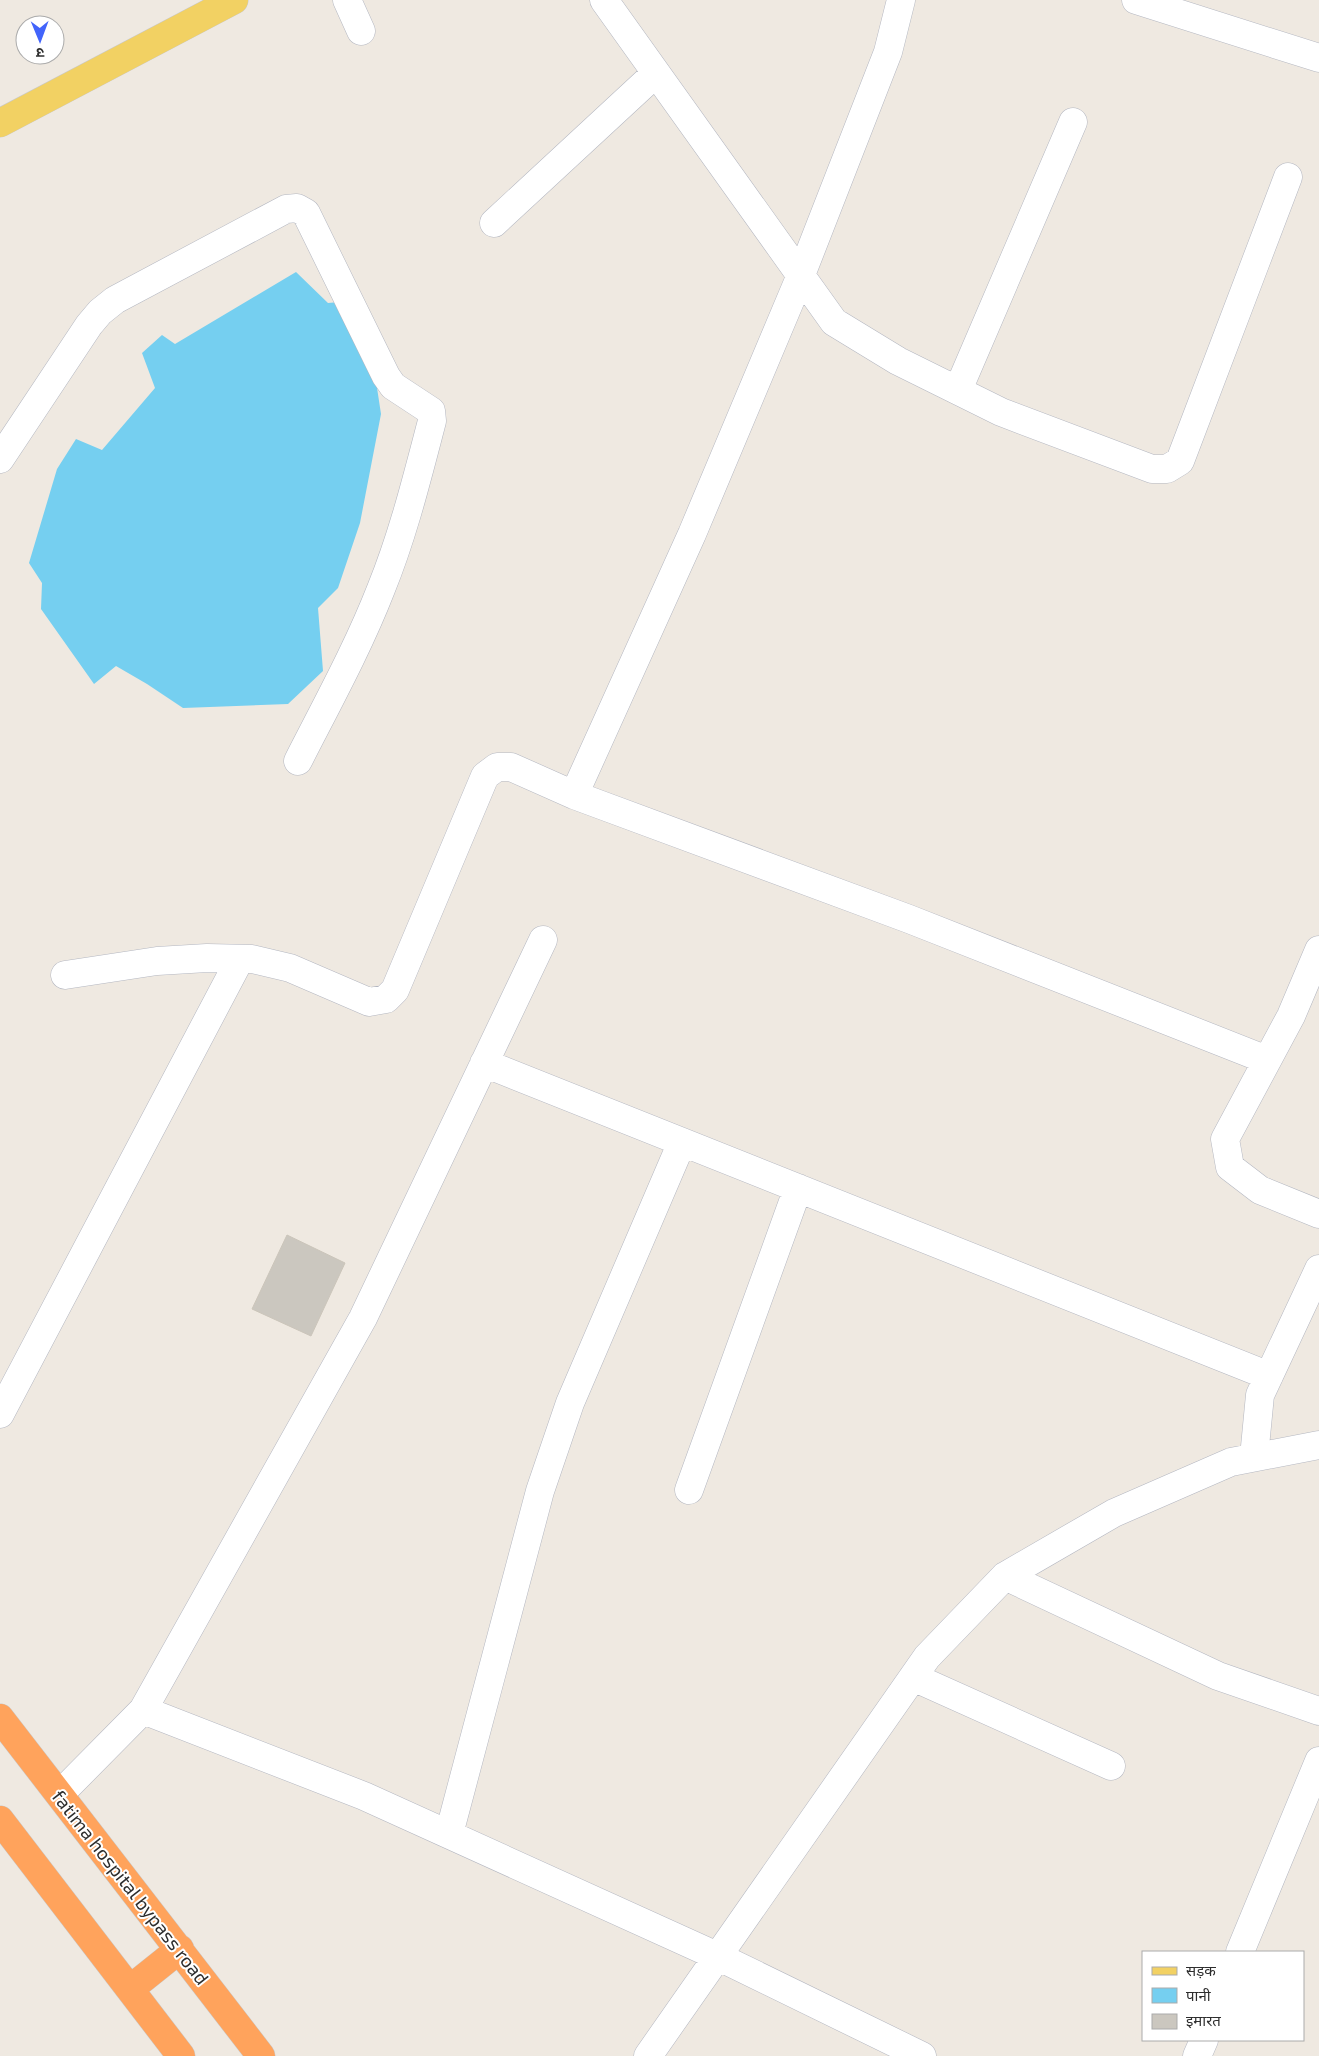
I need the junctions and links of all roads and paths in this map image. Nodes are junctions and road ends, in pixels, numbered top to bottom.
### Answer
1 (234, 0) edge
2 (346, 0) edge
3 (604, 0) edge
4 (902, 0) edge
5 (1136, 0) edge
6 (361, 31) dead end
7 (1319, 58) edge
8 (656, 72) junction
9 (1073, 122) dead end
10 (0, 123) edge
11 (1288, 177) dead end
12 (494, 224) dead end
13 (801, 275) junction
14 (958, 390) junction
15 (0, 459) edge
16 (298, 761) dead end
17 (574, 795) junction
18 (543, 940) dead end
19 (1319, 950) edge
20 (240, 959) junction
21 (65, 976) dead end
22 (1267, 1060) junction
23 (484, 1063) junction
24 (682, 1142) junction
25 (798, 1188) junction
26 (1319, 1214) edge
27 (1319, 1269) edge
28 (1269, 1376) junction
29 (0, 1414) edge
30 (1319, 1445) edge
31 (1254, 1457) junction
32 (689, 1490) dead end
33 (1005, 1576) junction
34 (913, 1677) junction
35 (143, 1710) junction
36 (1319, 1711) edge
37 (0, 1718) edge
38 (1319, 1761) edge
39 (1110, 1766) dead end
40 (60, 1794) junction
41 (0, 1820) edge
42 (449, 1834) junction
43 (180, 1949) junction
44 (1240, 1951) edge
45 (719, 1957) junction
46 (130, 1989) junction
47 (1204, 2041) edge
48 (181, 2056) edge
49 (261, 2056) edge
50 (648, 2056) edge
51 (922, 2056) edge
52 (1197, 2056) edge

1 - 10 main road
2 - 6 street
3 - 8 street
4 - 13 street
5 - 7 street
8 - 12 street
8 - 13 street
9 - 14 street
11 - 14 street
13 - 14 street
13 - 17 street
15 - 16 street
17 - 20 street
17 - 22 street
18 - 23 street
19 - 22 street
20 - 21 street
20 - 29 street
22 - 26 street
23 - 24 street
23 - 35 street
24 - 25 street
24 - 42 street
25 - 28 street
25 - 32 street
27 - 28 street
28 - 31 street
30 - 31 street
31 - 33 street
33 - 34 street
33 - 36 street
34 - 39 street
34 - 45 street
35 - 40 street
35 - 42 street
37 - 40 highway, fatima hospital bypass road
38 - 44 street
40 - 43 highway, fatima hospital bypass road
41 - 46 highway
42 - 45 street
43 - 46 highway
43 - 49 highway, fatima hospital bypass road
45 - 50 street
45 - 51 street
46 - 48 highway
47 - 52 street

